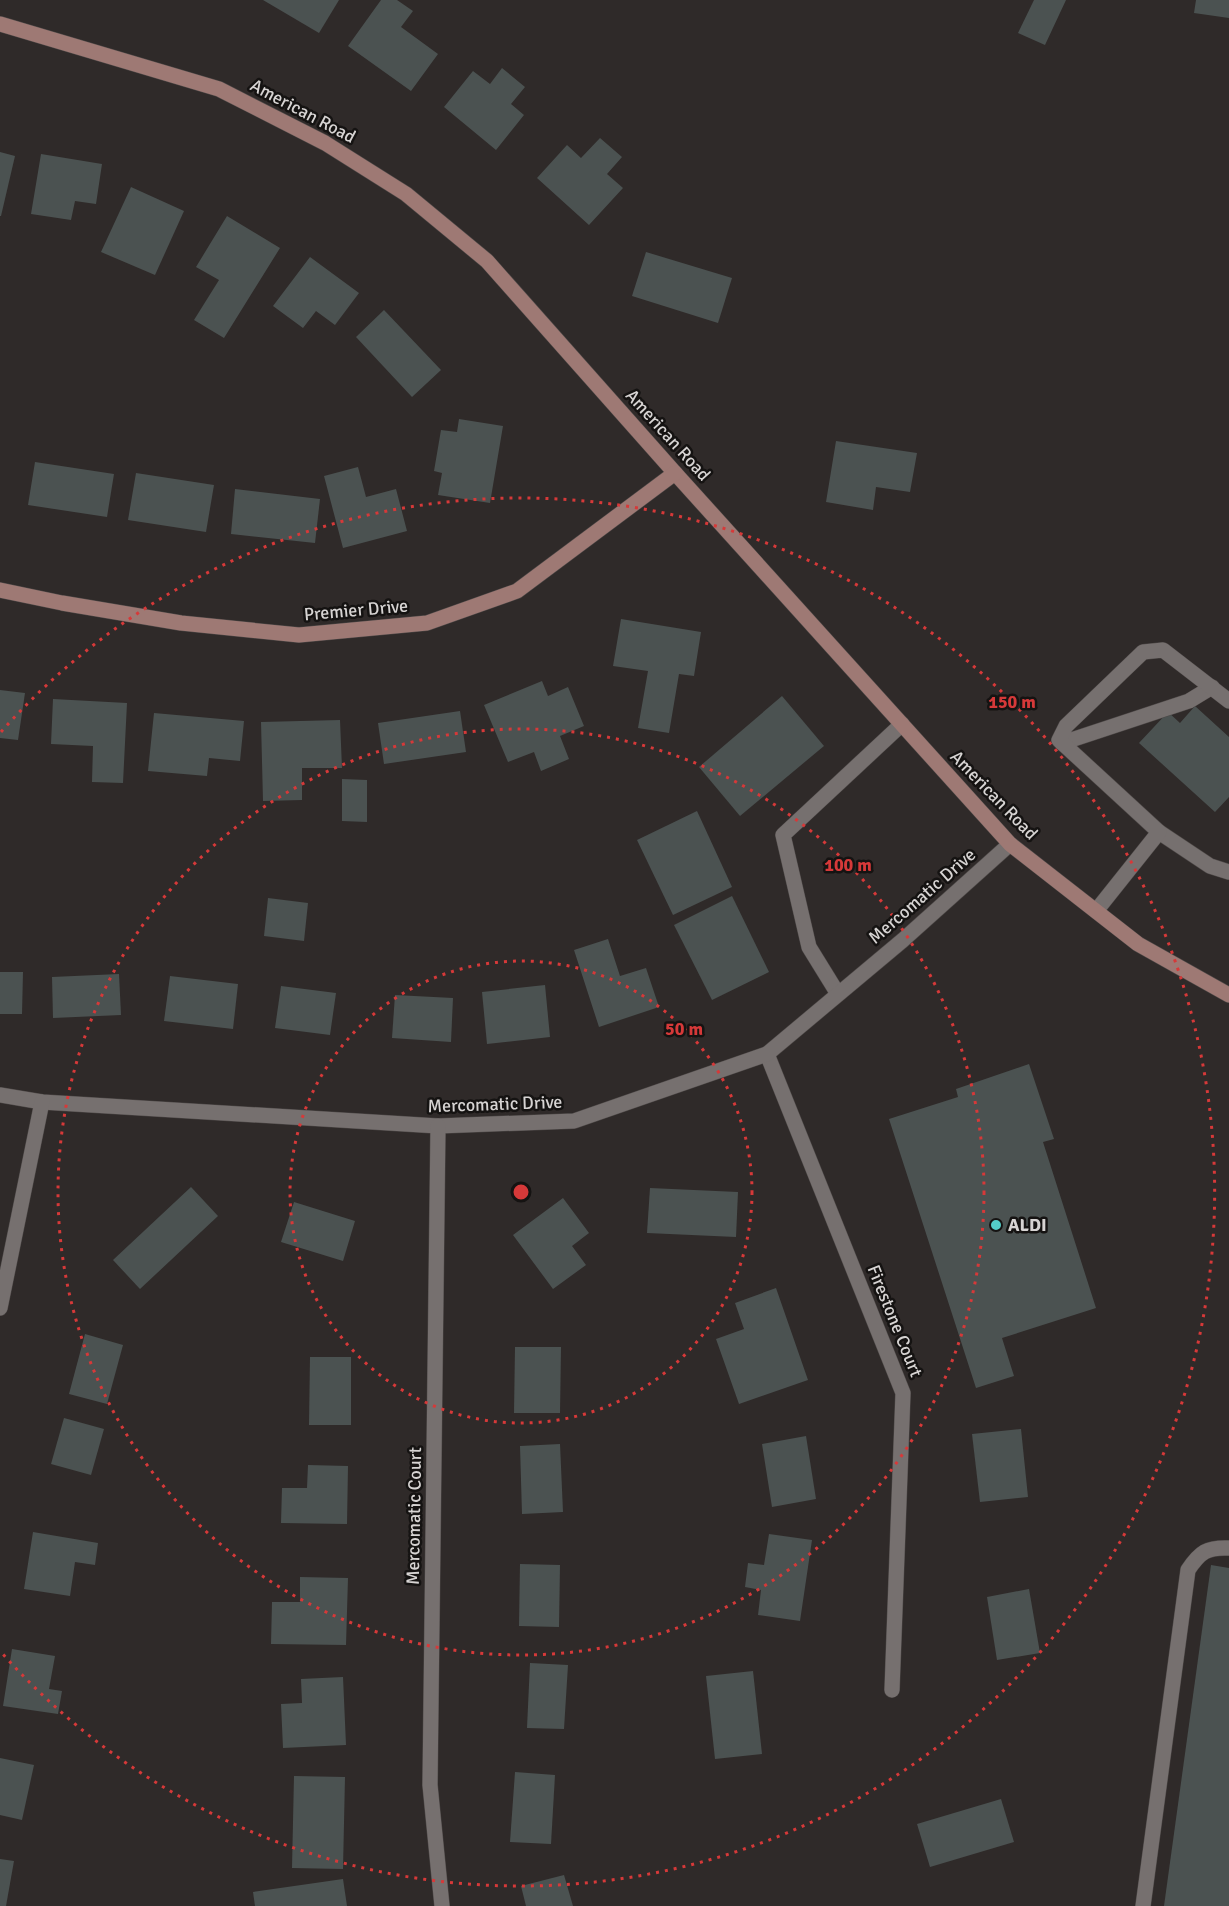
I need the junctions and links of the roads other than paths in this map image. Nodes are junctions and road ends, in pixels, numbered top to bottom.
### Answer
1 (0, 24) edge
2 (675, 473) junction
3 (0, 590) edge
4 (1212, 687) junction
5 (1229, 700) edge
6 (902, 724) junction
7 (1062, 743) junction
8 (1159, 832) junction
9 (1010, 844) junction
10 (1229, 872) edge
11 (1096, 911) junction
12 (838, 994) junction
13 (1229, 995) edge
14 (767, 1054) junction
15 (0, 1095) edge
16 (42, 1102) junction
17 (438, 1126) junction
18 (0, 1308) edge
19 (1229, 1548) edge
20 (892, 1690) dead end
21 (442, 1906) edge
22 (1143, 1906) edge

1 - 2 street, American Road
2 - 3 street, Premier Drive
2 - 6 street, American Road
4 - 5 street
4 - 7 street
4 - 7 street
6 - 9 street, American Road
6 - 12 street
7 - 8 street
8 - 10 street
8 - 11 street
9 - 11 street, American Road
9 - 12 street, Mercomatic Drive
11 - 13 street, American Road
12 - 14 street, Mercomatic Drive
14 - 17 street, Mercomatic Drive
14 - 20 street, Firestone Court
15 - 16 street, Mercomatic Drive
16 - 17 street, Mercomatic Drive
16 - 18 street
17 - 21 street, Mercomatic Court
19 - 22 street

